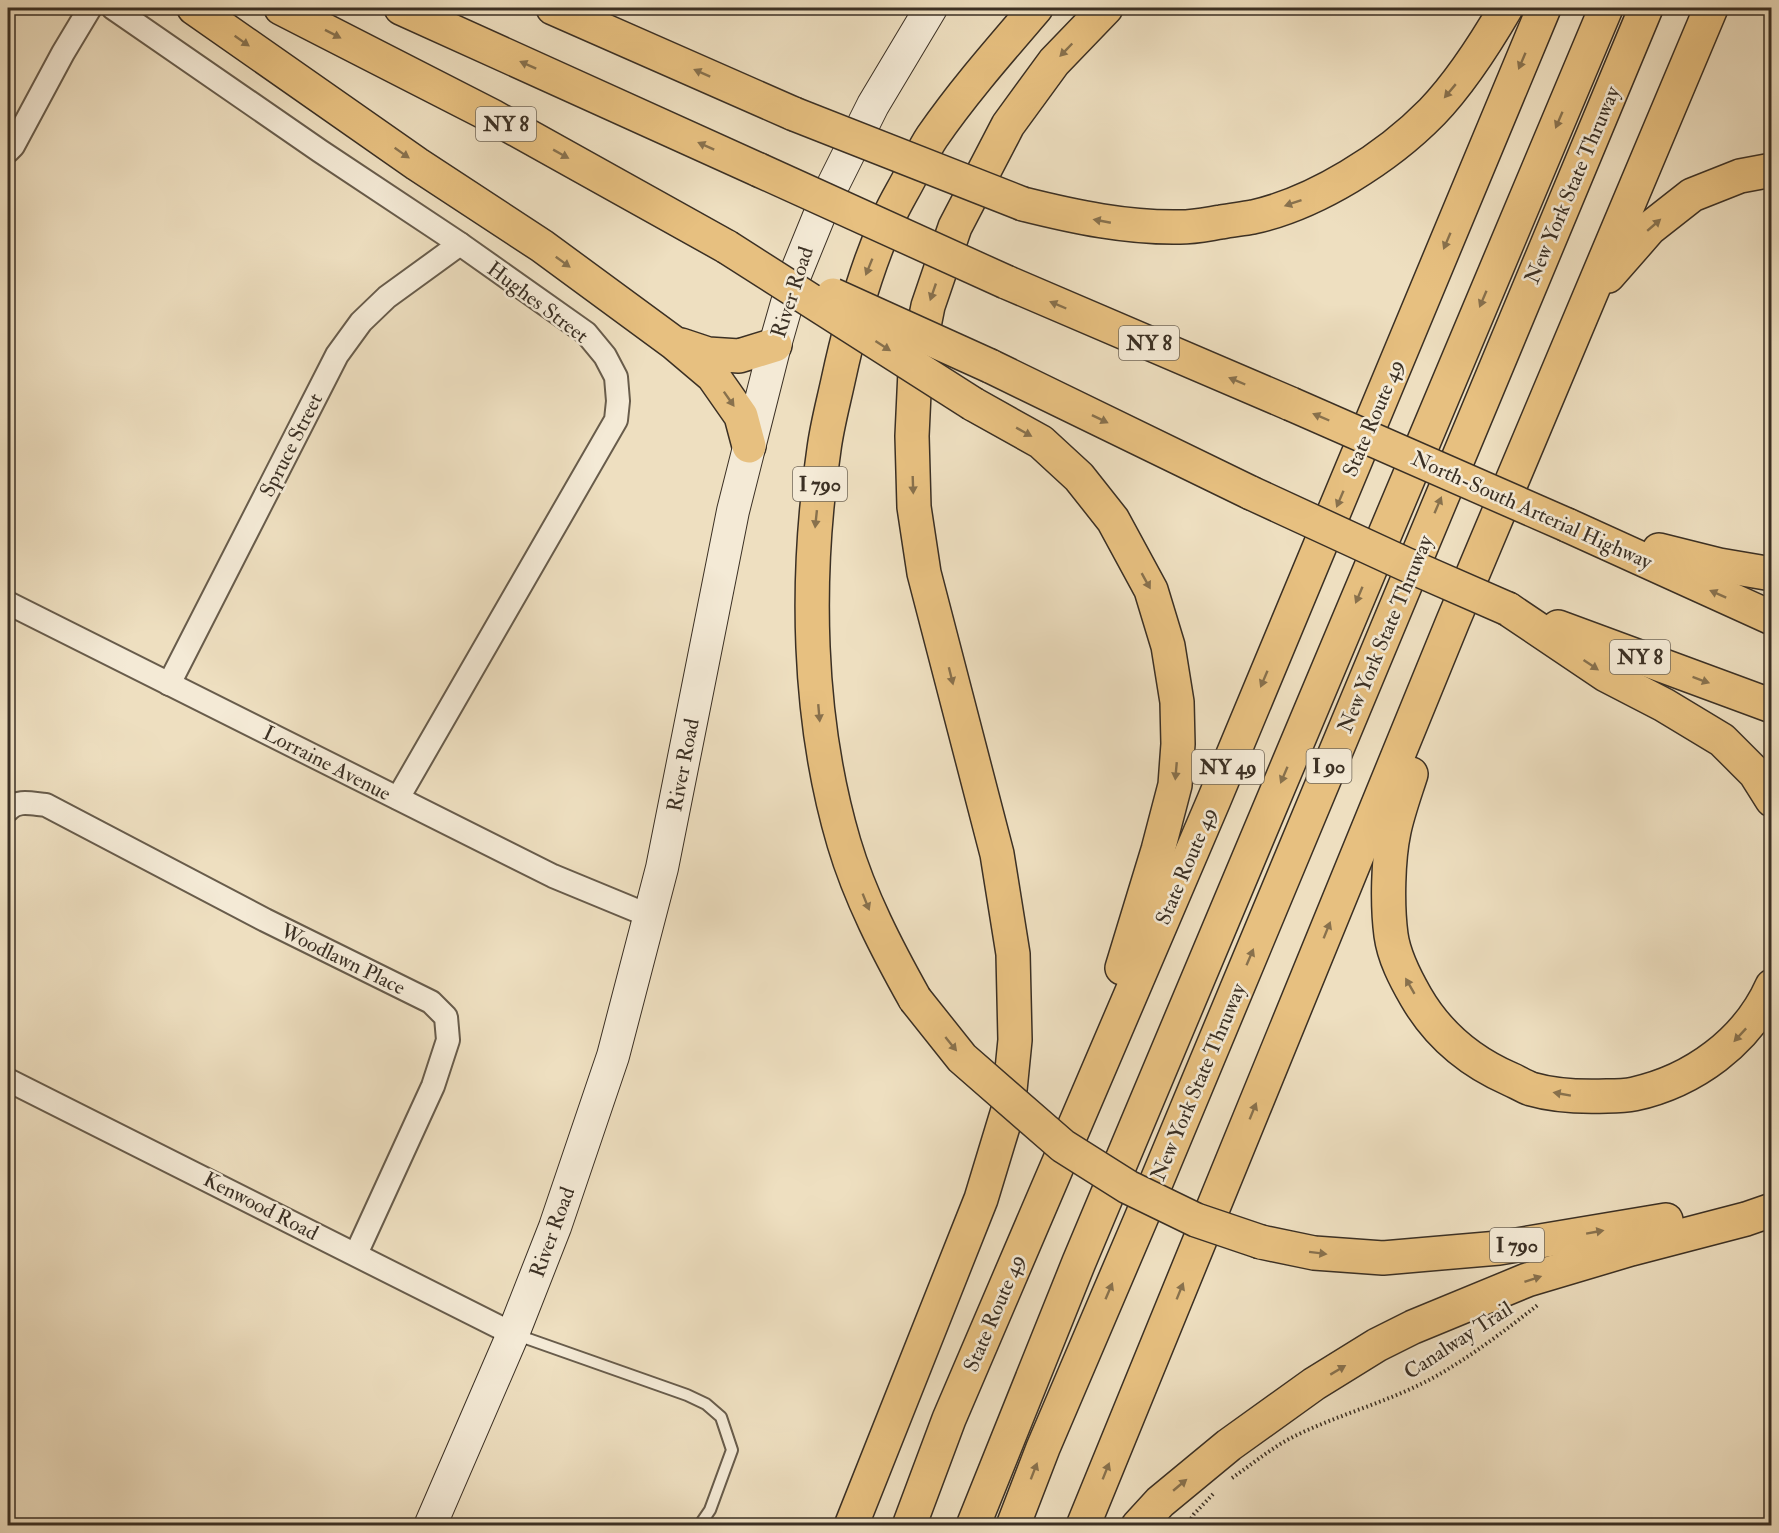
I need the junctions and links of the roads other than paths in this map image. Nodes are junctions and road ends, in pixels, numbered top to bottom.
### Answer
1 (90, 8) edge
2 (112, 8) edge
3 (194, 8) edge
4 (281, 8) edge
5 (401, 8) edge
6 (412, 8) edge
7 (553, 8) edge
8 (931, 8) edge
9 (1012, 8) edge
10 (1036, 8) edge
11 (1106, 8) edge
12 (1506, 8) edge
13 (1544, 8) edge
14 (1606, 8) edge
15 (1646, 8) edge
16 (1710, 8) edge
17 (440, 25) junction
18 (931, 139) junction
19 (8, 151) edge
20 (1772, 170) edge
21 (460, 244) junction
22 (728, 247) junction
23 (1587, 301) junction
24 (674, 343) junction
25 (775, 345) junction
26 (749, 446) junction
27 (1567, 525) junction
28 (1772, 574) edge
29 (8, 603) edge
30 (1508, 609) junction
31 (1772, 618) edge
32 (1453, 621) junction
33 (169, 684) junction
34 (1772, 706) edge
35 (398, 798) junction
36 (1772, 800) edge
37 (8, 810) edge
38 (650, 916) junction
39 (1772, 986) edge
40 (8, 1080) edge
41 (1083, 1105) junction
42 (1772, 1199) edge
43 (1772, 1210) edge
44 (356, 1254) junction
45 (513, 1334) junction
46 (430, 1526) edge
47 (699, 1526) edge
48 (851, 1526) edge
49 (909, 1526) edge
50 (973, 1526) edge
51 (1013, 1526) edge
52 (1083, 1526) edge
53 (1138, 1526) edge

1 - 19 street
2 - 21 street, Hughes Street
3 -> 24 highway
4 -> 22 highway, NY 8
5 - 17 highway, NY 8
6 - 17 highway
12 -> 7 highway, bridge
8 - 25 main road, River Road
9 - 18 highway
10 - 18 highway, I 790
11 -> 48 highway
13 -> 41 highway, State Route 49 / NY 49
14 -> 50 highway, New York State Thruway / I 90
51 -> 15 highway, New York State Thruway / I 90
16 - 23 highway
27 -> 17 highway, North-South Arterial Highway / NY 8, bridge
18 -> 42 highway, I 790, bridge
23 -> 20 highway
21 - 33 street, Spruce Street
21 - 35 street, Hughes Street
22 -> 30 highway, NY 8, bridge
22 -> 41 highway, bridge
23 - 32 highway
24 - 25 highway
24 -> 26 highway
25 - 26 main road, River Road
26 - 38 main road, River Road
27 - 28 highway
31 -> 27 highway, North-South Arterial Highway / NY 8
29 - 33 street, Lorraine Avenue
30 -> 34 highway, NY 8
30 -> 36 highway
39 -> 32 highway
52 -> 32 highway
33 - 35 street, Lorraine Avenue
35 - 38 street, Lorraine Avenue
37 - 44 street, Woodlawn Place
38 - 45 main road, River Road
40 - 44 street, Kenwood Road
41 - 49 highway, State Route 49 / NY 49
53 -> 43 highway
44 - 45 street, Kenwood Road
45 - 46 main road, River Road
45 - 47 lane

